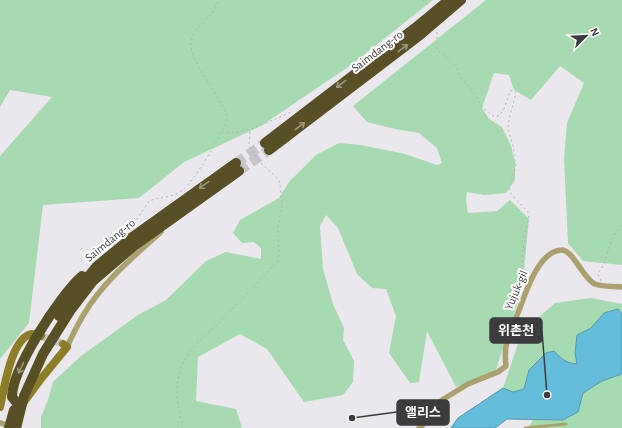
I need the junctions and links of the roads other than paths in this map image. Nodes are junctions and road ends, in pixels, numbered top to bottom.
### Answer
1 (449, 0) edge
2 (461, 0) edge
3 (188, 208) junction
4 (97, 266) junction
5 (622, 287) edge
6 (39, 336) junction
7 (65, 345) joint
8 (0, 407) edge
9 (18, 407) junction
10 (0, 423) edge
11 (566, 424) dead end
12 (9, 428) edge
13 (16, 428) edge
14 (419, 428) edge
15 (525, 428) edge

1 -> 2 highway, Saimdang-ro
3 -> 4 highway, Saimdang-ro
3 - 7 street
3 - 9 highway, Saimdang-ro
4 - 6 highway
4 - 9 highway, Saimdang-ro
5 - 14 street, Yujuk-gil
6 - 8 street
6 -> 9 highway
7 - 9 street
9 - 12 highway, bridge
9 - 13 highway
10 - 13 street
11 - 15 lane

